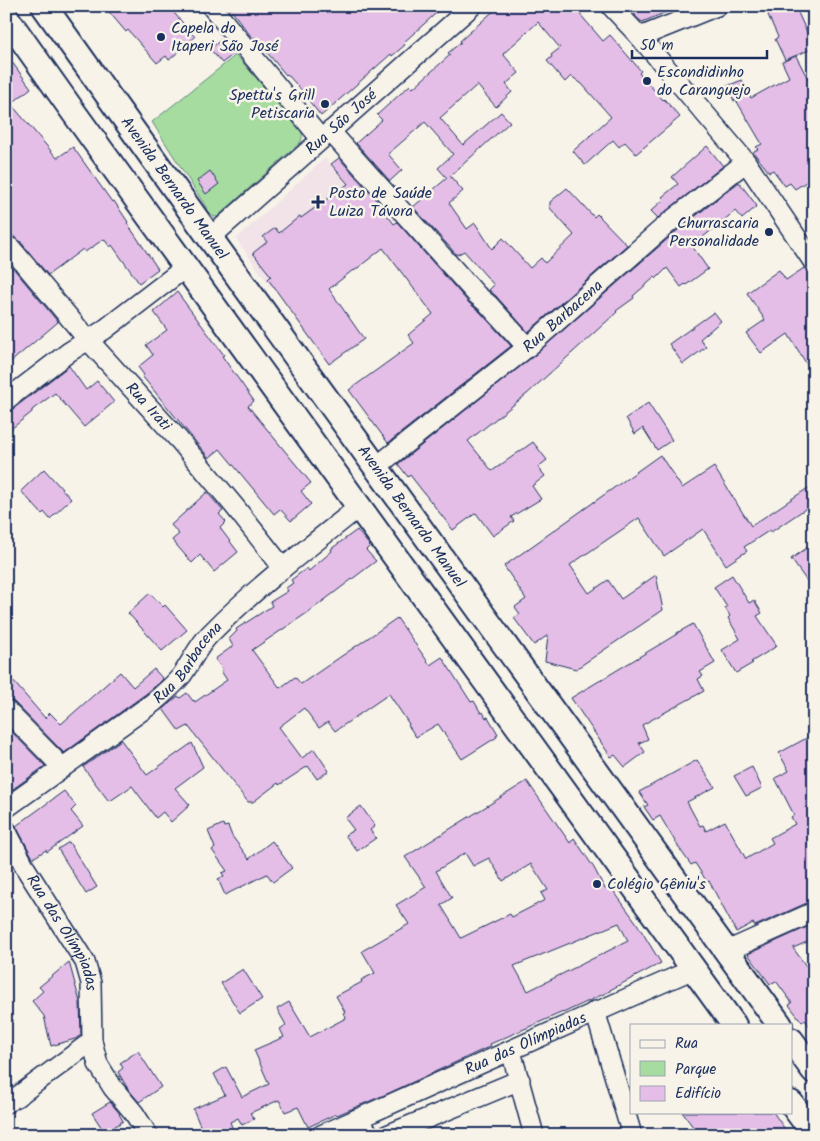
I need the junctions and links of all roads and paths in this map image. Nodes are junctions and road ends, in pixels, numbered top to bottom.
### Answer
1 (44, 6) edge
2 (211, 6) edge
3 (472, 6) edge
4 (611, 6) edge
5 (717, 6) edge
6 (6, 18) edge
7 (640, 36) junction
8 (80, 57) junction
9 (51, 81) junction
10 (103, 88) junction
11 (72, 110) junction
12 (325, 135) junction
13 (746, 162) junction
14 (210, 238) junction
15 (11, 248) dead end
16 (814, 263) edge
17 (186, 267) junction
18 (88, 340) junction
19 (528, 347) junction
20 (6, 400) edge
21 (376, 467) junction
22 (359, 507) junction
23 (283, 568) junction
24 (6, 710) edge
25 (593, 765) junction
26 (62, 768) junction
27 (561, 785) junction
28 (615, 798) junction
29 (6, 808) edge
30 (582, 816) junction
31 (6, 830) edge
32 (814, 912) edge
33 (727, 951) junction
34 (694, 969) junction
35 (595, 1012) junction
36 (733, 1024) edge
37 (779, 1024) edge
38 (92, 1041) junction
39 (792, 1041) edge
40 (511, 1051) junction
41 (814, 1071) edge
42 (520, 1080) junction
43 (6, 1103) edge
44 (792, 1104) edge
45 (357, 1119) junction
46 (814, 1134) edge
47 (148, 1135) edge
48 (321, 1135) edge
49 (370, 1135) edge
50 (387, 1135) edge
51 (534, 1135) edge
52 (632, 1135) edge

1 - 8 main road, Avenida Bernardo Manuel
2 - 12 street
3 - 12 street, Rua São José
4 - 7 street
5 - 7 street
6 - 9 main road
7 - 13 street
8 - 9 main road
8 - 10 main road, Avenida Bernardo Manuel
9 - 11 main road
10 - 11 main road
10 - 14 main road, Avenida Bernardo Manuel
11 - 17 main road
12 - 14 street, Rua São José
12 - 19 street
13 - 16 street
13 - 19 street, Rua Barbacena
14 - 21 main road, Avenida Bernardo Manuel
15 - 18 street, Rua Irati
17 - 18 street
17 - 22 main road
18 - 20 street
18 - 23 street, Rua Irati
19 - 21 street, Rua Barbacena
21 - 25 main road, Avenida Bernardo Manuel
22 - 23 street, Rua Barbacena
22 - 27 main road
23 - 26 street, Rua Barbacena
24 - 26 street
25 - 27 main road
25 - 28 main road, Avenida Bernardo Manuel
26 - 29 street, Rua Barbacena
27 - 30 main road
28 - 30 main road
28 - 33 main road, Avenida Bernardo Manuel
30 - 34 main road
31 - 38 street, Rua das Olímpiadas
32 - 33 street
33 - 37 main road, Avenida Bernardo Manuel
34 - 35 street, Rua das Olímpiadas
34 - 36 main road
35 - 40 street, Rua das Olímpiadas
35 - 52 street
38 - 43 street
38 - 47 street, Rua das Olímpiadas
39 - 41 main road
40 - 42 street
40 - 45 street, Rua das Olímpiadas
42 - 50 street
42 - 51 street
44 - 46 main road
45 - 48 street, Rua das Olímpiadas
45 - 49 street

